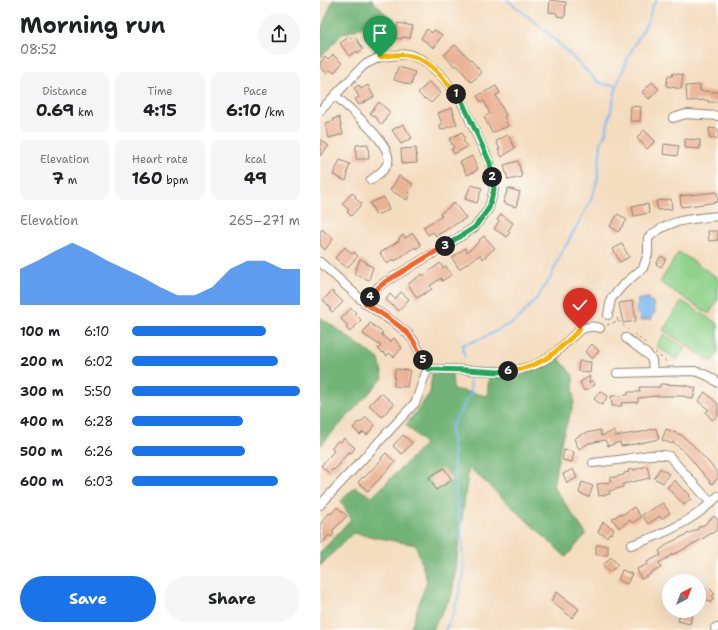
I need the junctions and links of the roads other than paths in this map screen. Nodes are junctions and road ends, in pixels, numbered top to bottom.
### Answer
1 (335, 95) junction
2 (320, 111) edge
3 (718, 116) edge
4 (673, 118) dead end
5 (371, 180) dead end
6 (718, 216) edge
7 (320, 262) edge
8 (365, 303) junction
9 (608, 315) dead end
10 (600, 328) dead end
11 (626, 338) dead end
12 (428, 369) junction
13 (653, 372) junction
14 (617, 373) dead end
15 (718, 383) edge
16 (593, 463) dead end
17 (718, 496) edge
18 (711, 503) junction
19 (320, 505) edge
20 (631, 545) dead end

1 - 2 street
1 - 5 street
1 - 8 street
3 - 4 street
6 - 9 street
7 - 8 street
8 - 12 street
10 - 12 street
11 - 13 street
12 - 19 street
13 - 14 street
13 - 15 street
16 - 18 street
17 - 18 street
18 - 20 street

